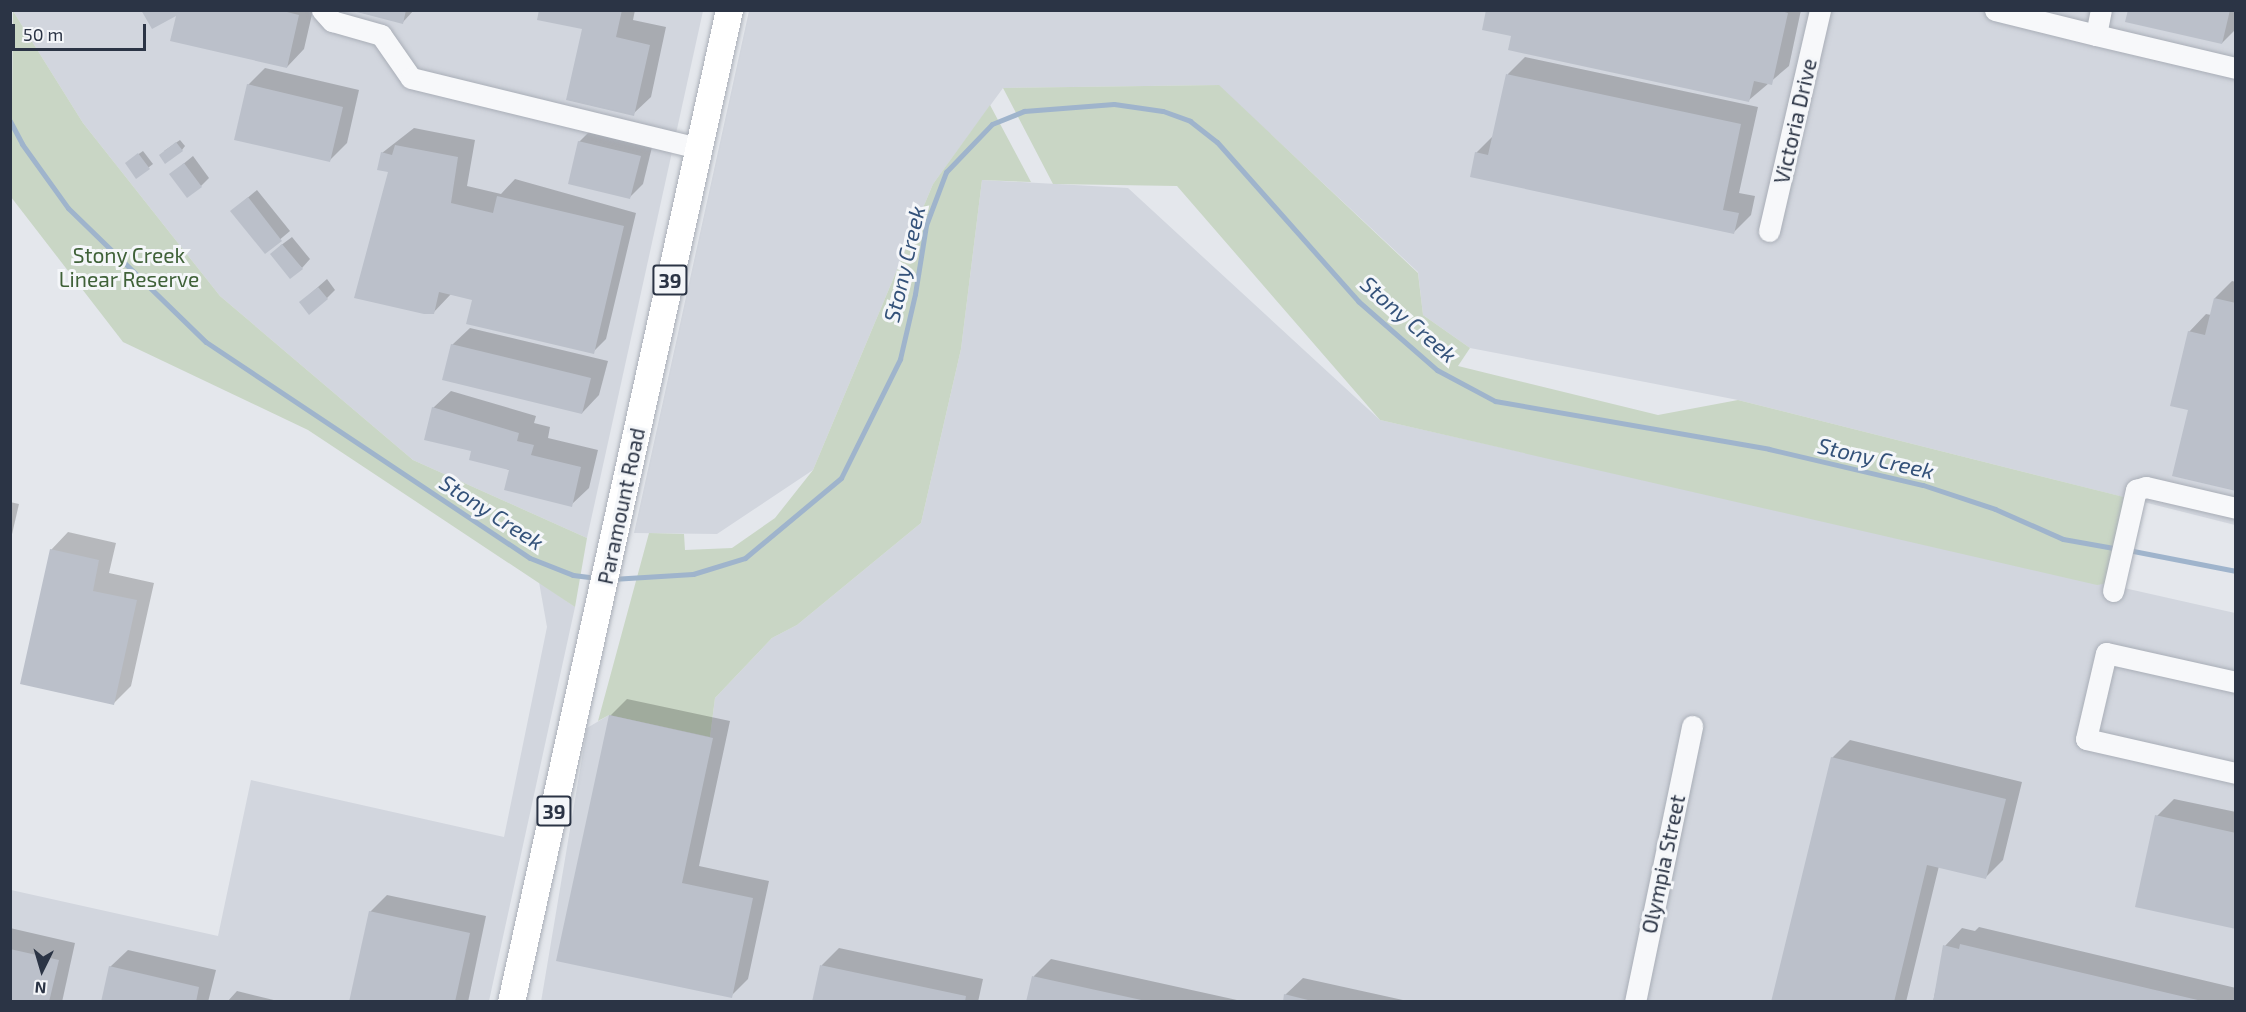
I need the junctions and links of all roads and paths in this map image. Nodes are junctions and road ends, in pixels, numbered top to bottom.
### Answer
1 (322, 10) edge
2 (729, 10) edge
3 (1820, 10) edge
4 (1995, 10) edge
5 (2101, 10) edge
6 (2096, 35) junction
7 (2235, 68) edge
8 (699, 148) junction
9 (1769, 231) dead end
10 (2235, 508) edge
11 (2113, 591) dead end
12 (2235, 682) edge
13 (1692, 726) dead end
14 (2235, 773) edge
15 (512, 1002) edge
16 (1635, 1002) edge

1 - 8 street
2 - 8 main road, Paramount Road / 39
3 - 9 street, Victoria Drive
4 - 6 street
5 - 6 street
6 - 7 street
8 - 15 main road, Paramount Road / 39
10 - 11 street
12 - 14 street
13 - 16 street, Olympia Street

